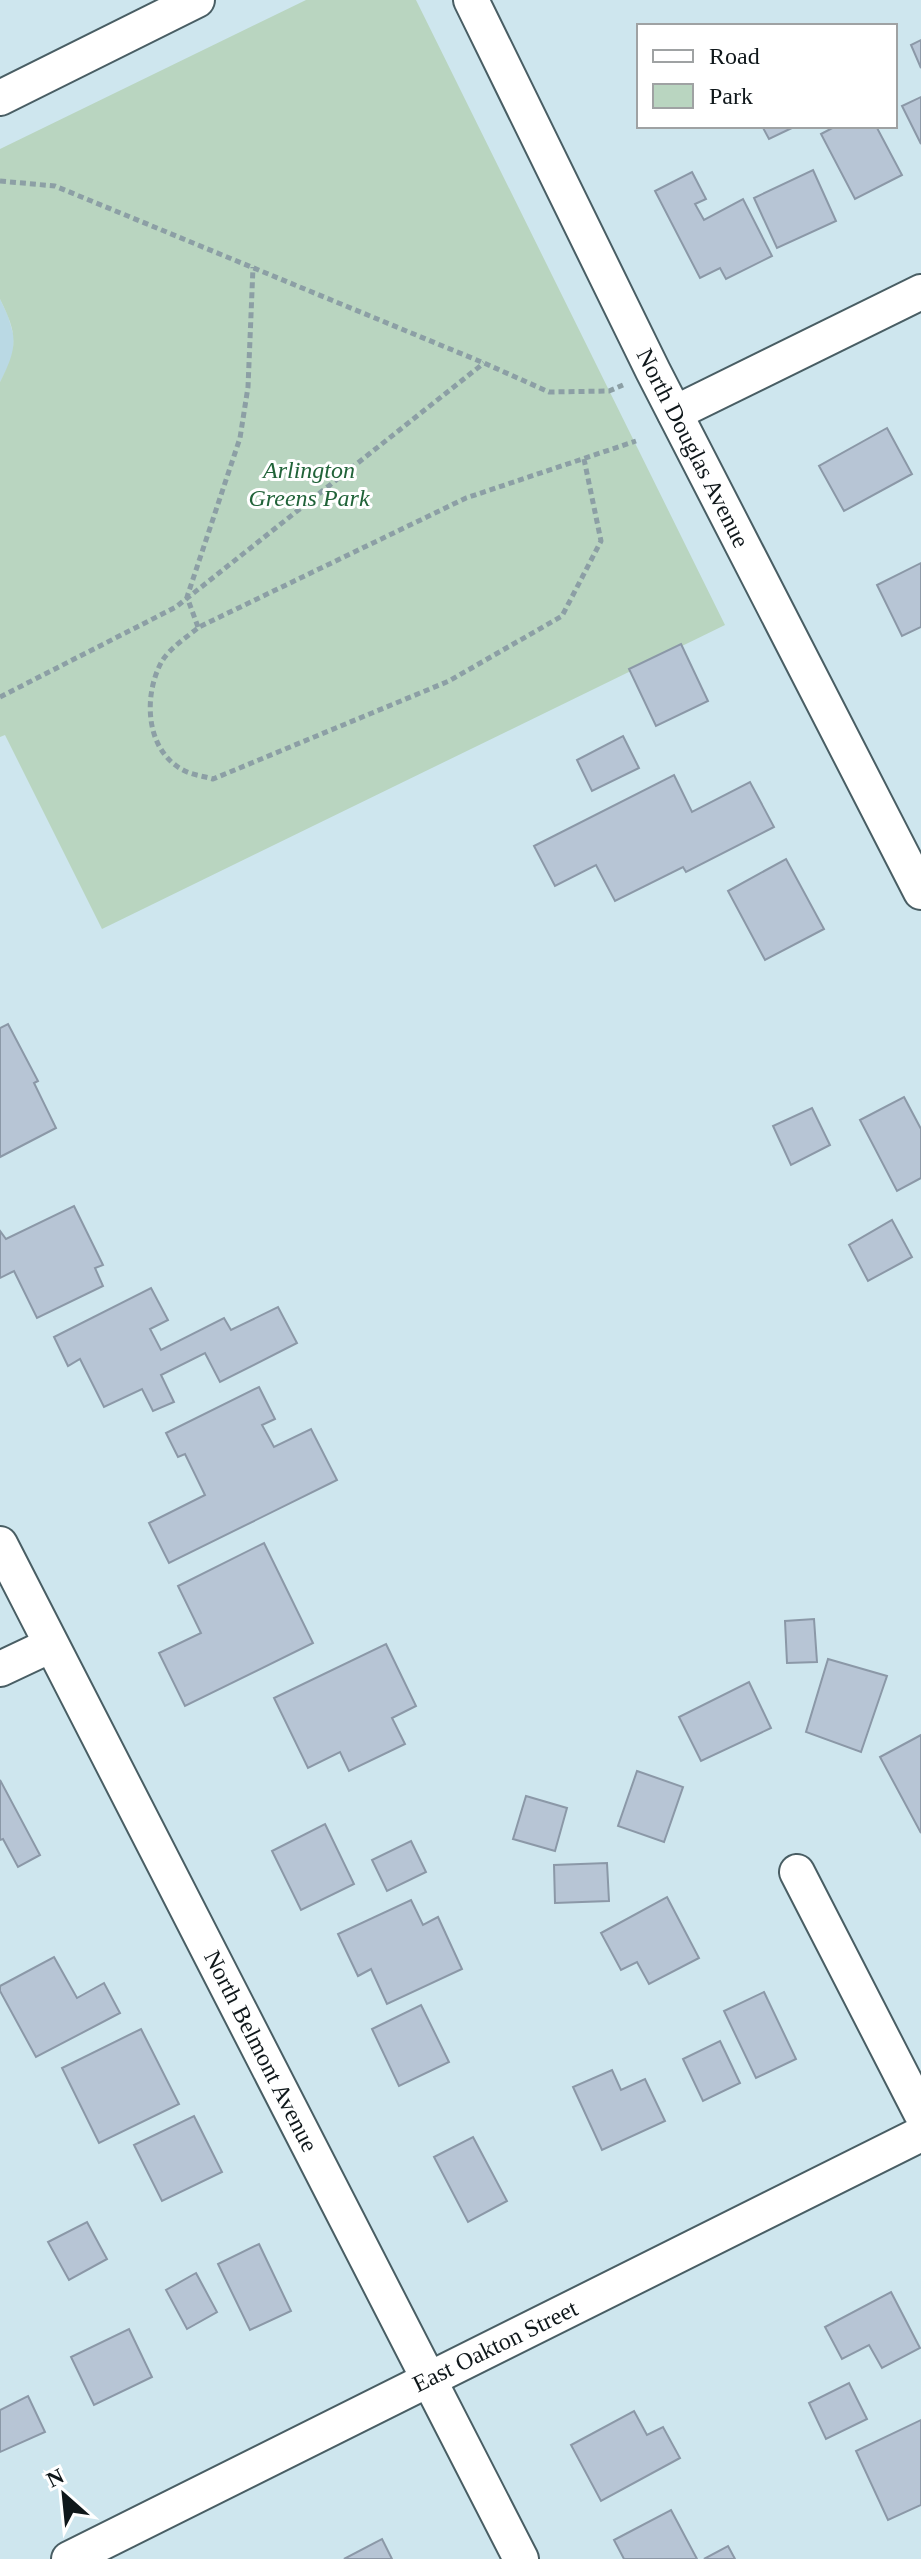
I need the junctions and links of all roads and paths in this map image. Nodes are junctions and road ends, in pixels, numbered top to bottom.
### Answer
1 (197, 0) edge
2 (471, 0) edge
3 (0, 98) edge
4 (0, 181) edge
5 (253, 267) junction
6 (921, 292) edge
7 (484, 363) junction
8 (653, 371) junction
9 (675, 413) junction
10 (636, 441) dead end
11 (584, 459) junction
12 (187, 597) junction
13 (199, 627) junction
14 (0, 697) edge
15 (921, 892) edge
16 (0, 1544) edge
17 (51, 1645) junction
18 (0, 1669) edge
19 (797, 1872) dead end
20 (921, 2113) edge
21 (921, 2134) edge
22 (429, 2379) junction
23 (69, 2559) edge
24 (521, 2559) edge

1 - 3 street
2 - 8 street, North Douglas Avenue
4 - 5 path
5 - 7 path
5 - 12 path
6 - 9 street
7 - 8 path
7 - 12 path
8 - 9 street, North Douglas Avenue
9 - 15 street, North Douglas Avenue
10 - 11 path
11 - 13 path
11 - 13 path
12 - 13 path
12 - 14 path
16 - 17 street, North Belmont Avenue
17 - 18 street
17 - 22 street, North Belmont Avenue
19 - 20 street
21 - 22 street, East Oakton Street
22 - 23 street, East Oakton Street
22 - 24 street, North Belmont Avenue

